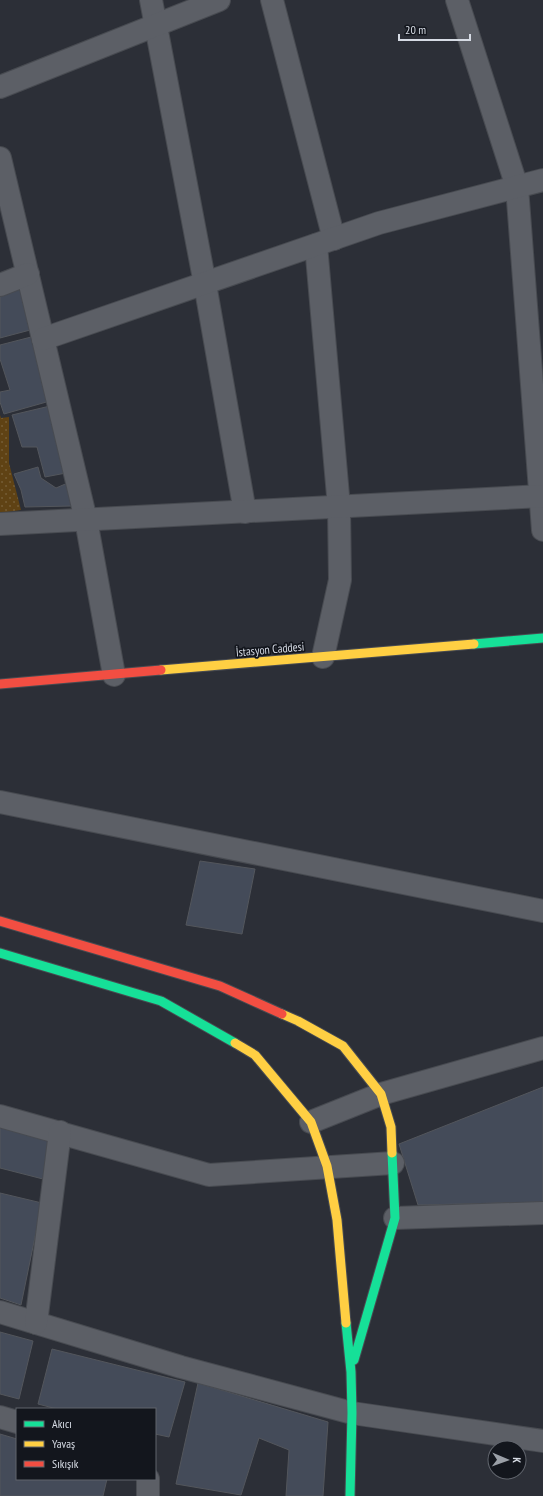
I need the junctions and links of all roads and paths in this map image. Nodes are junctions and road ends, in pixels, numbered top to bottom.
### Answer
1 (151, 0) edge
2 (219, 0) edge
3 (272, 0) edge
4 (458, 0) edge
5 (156, 25) junction
6 (0, 87) edge
7 (0, 158) edge
8 (543, 180) edge
9 (517, 187) junction
10 (325, 242) junction
11 (28, 274) junction
12 (205, 284) junction
13 (0, 285) edge
14 (43, 339) junction
15 (542, 496) edge
16 (339, 507) junction
17 (245, 512) junction
18 (86, 520) junction
19 (0, 524) edge
20 (543, 530) edge
21 (543, 638) edge
22 (323, 657) junction
23 (114, 675) junction
24 (0, 684) edge
25 (0, 802) edge
26 (543, 911) edge
27 (0, 921) edge
28 (0, 953) edge
29 (543, 1048) edge
30 (381, 1094) junction
31 (0, 1116) edge
32 (311, 1122) junction
33 (60, 1132) junction
34 (392, 1163) junction
35 (327, 1166) junction
36 (543, 1213) edge
37 (394, 1218) junction
38 (0, 1312) edge
39 (36, 1322) junction
40 (351, 1372) junction
41 (352, 1413) junction
42 (0, 1417) edge
43 (16, 1422) edge
44 (543, 1441) edge
45 (350, 1496) edge

1 - 5 street
2 - 5 street
3 - 10 street
4 - 9 street
5 - 6 street
5 - 12 street
7 - 11 street
8 - 9 street
9 - 10 street
9 - 15 street
10 - 12 street
10 - 16 street
11 - 13 street
11 - 14 street
12 - 14 street
12 - 17 street
14 - 18 street
15 - 16 street
15 - 20 street
16 - 17 street
16 - 22 street
17 - 18 street
18 - 19 street
18 - 23 street
21 - 22 street, İstasyon Caddesi
22 - 23 street, İstasyon Caddesi
23 - 24 street, İstasyon Caddesi
25 - 26 street
27 - 30 street
28 - 32 street
29 - 30 street
30 - 32 street
30 - 34 street
31 - 33 street
32 - 35 street
33 - 35 street
33 - 39 street
34 - 35 street
34 - 37 street
35 - 40 street
36 - 37 street
37 - 40 street
38 - 39 street
39 - 41 street
40 - 41 street
41 - 44 street
41 - 45 street
42 - 43 street

